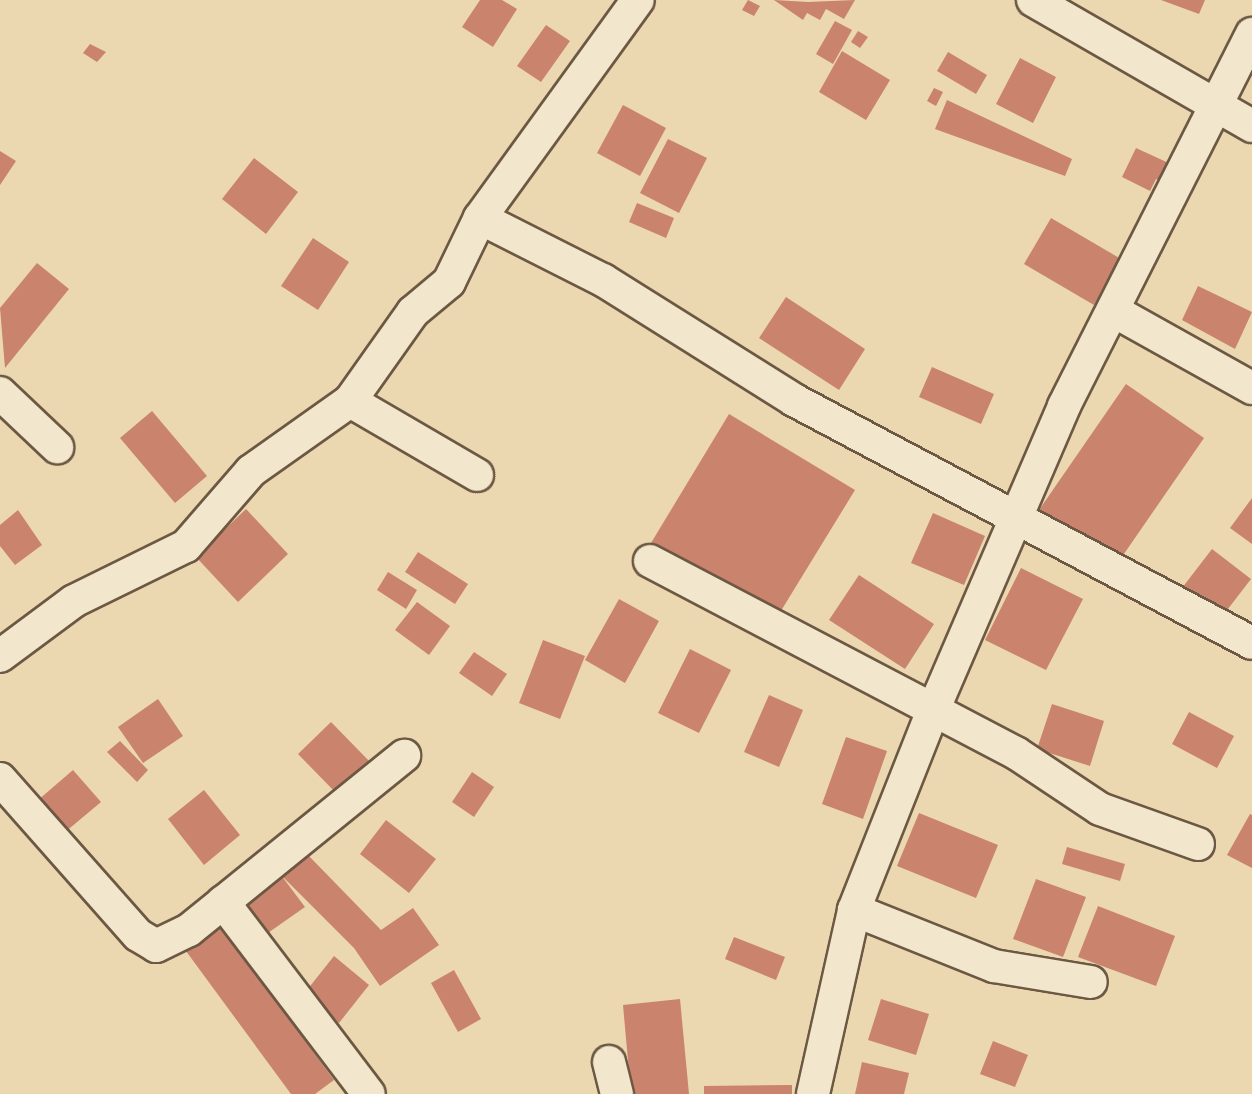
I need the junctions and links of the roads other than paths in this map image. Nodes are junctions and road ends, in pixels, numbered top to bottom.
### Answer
1 (638, 0) edge
2 (1033, 0) edge
3 (1252, 34) edge
4 (1217, 109) junction
5 (1252, 126) edge
6 (480, 218) junction
7 (1114, 311) junction
8 (1252, 388) edge
9 (0, 393) edge
10 (350, 401) junction
11 (57, 447) dead end
12 (477, 475) dead end
13 (1014, 519) junction
14 (650, 561) dead end
15 (1252, 643) edge
16 (0, 656) edge
17 (932, 713) junction
18 (404, 755) dead end
19 (0, 779) edge
20 (1198, 844) dead end
21 (223, 902) junction
22 (853, 910) junction
23 (1091, 982) dead end
24 (609, 1062) dead end
25 (369, 1094) edge
26 (617, 1094) edge
27 (813, 1094) edge

1 - 6 street
2 - 4 street
3 - 4 street
4 - 5 street
4 - 7 street
6 - 10 street
6 - 13 street
7 - 8 street
7 - 13 street
9 - 11 street
10 - 12 street
10 - 16 street
13 - 15 street
13 - 17 street
14 - 17 street
17 - 20 street
17 - 22 street
18 - 21 street
19 - 21 street
21 - 25 street
22 - 23 street
22 - 27 street
24 - 26 street

